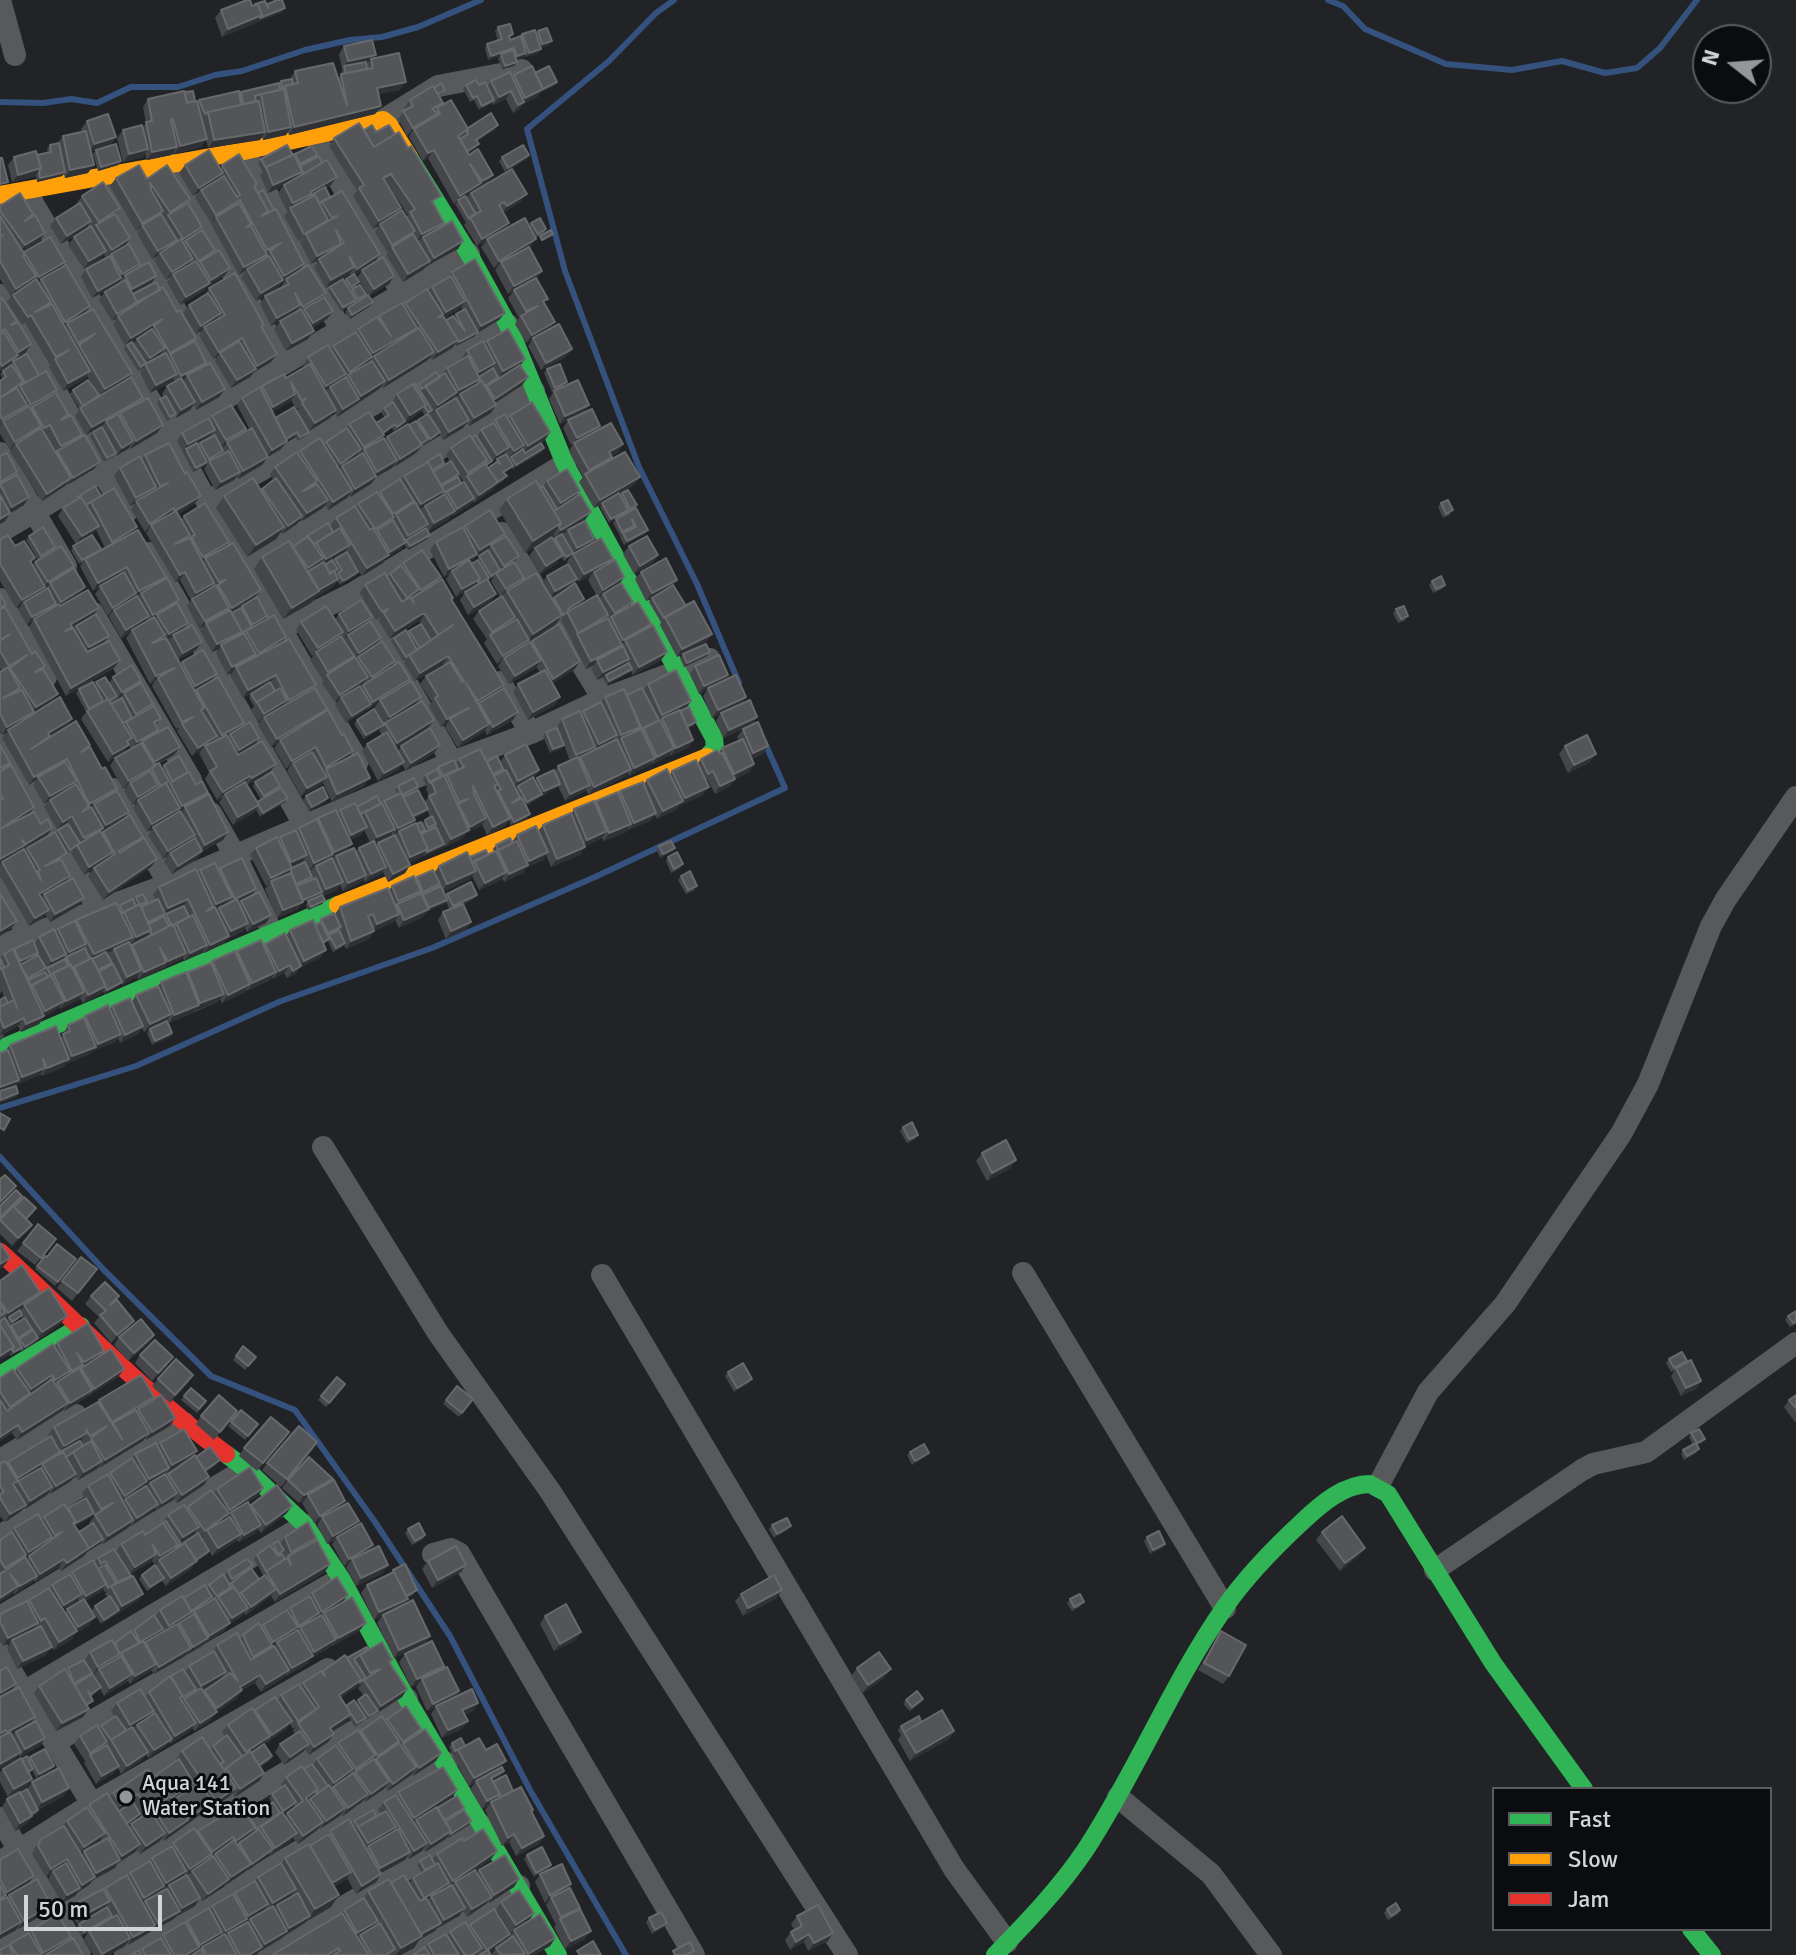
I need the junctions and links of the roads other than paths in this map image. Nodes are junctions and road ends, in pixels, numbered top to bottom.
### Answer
1 (0, 0) edge
2 (15, 55) dead end
3 (522, 70) edge
4 (383, 120) junction
5 (314, 135) junction
6 (244, 151) junction
7 (169, 164) junction
8 (100, 178) junction
9 (26, 192) junction
10 (0, 195) edge
11 (469, 254) junction
12 (402, 294) junction
13 (0, 295) edge
14 (508, 325) junction
15 (341, 330) junction
16 (285, 363) junction
17 (534, 391) junction
18 (226, 398) junction
19 (169, 432) junction
20 (0, 453) edge
21 (565, 464) junction
22 (102, 471) junction
23 (207, 502) junction
24 (488, 510) junction
25 (34, 512) junction
26 (0, 532) edge
27 (420, 550) junction
28 (249, 565) junction
29 (436, 576) edge
30 (355, 592) junction
31 (0, 599) edge
32 (281, 629) junction
33 (710, 659) edge
34 (491, 667) edge
35 (677, 672) junction
36 (56, 694) edge
37 (603, 699) junction
38 (531, 733) junction
39 (0, 744) edge
40 (452, 762) junction
41 (105, 775) edge
42 (376, 794) junction
43 (1796, 797) edge
44 (305, 826) junction
45 (236, 857) junction
46 (169, 884) junction
47 (0, 888) edge
48 (99, 910) junction
49 (272, 931) junction
50 (29, 936) junction
51 (0, 946) edge
52 (0, 1049) edge
53 (323, 1147) dead end
54 (0, 1252) edge
55 (1023, 1273) dead end
56 (8, 1274) edge
57 (602, 1275) dead end
58 (81, 1326) junction
59 (1796, 1343) edge
60 (0, 1375) edge
61 (95, 1404) edge
62 (184, 1423) junction
63 (0, 1460) edge
64 (246, 1469) junction
65 (1378, 1486) junction
66 (305, 1525) junction
67 (0, 1536) edge
68 (433, 1554) edge
69 (1435, 1570) junction
70 (341, 1578) junction
71 (1225, 1608) junction
72 (0, 1617) edge
73 (361, 1650) junction
74 (0, 1653) edge
75 (22, 1693) junction
76 (407, 1699) junction
77 (55, 1742) junction
78 (447, 1763) junction
79 (1583, 1787) edge
80 (1118, 1797) junction
81 (92, 1804) junction
82 (0, 1818) edge
83 (481, 1825) junction
84 (10, 1856) edge
85 (519, 1886) junction
86 (56, 1914) junction
87 (1693, 1931) edge
88 (0, 1946) edge
89 (1001, 1949) edge
90 (80, 1955) edge
91 (125, 1955) edge
92 (263, 1955) edge
93 (405, 1955) edge
94 (557, 1955) edge
95 (694, 1955) edge
96 (847, 1955) edge
97 (1271, 1955) edge
98 (1712, 1955) edge

1 - 2 street
3 - 4 street
4 - 5 street
4 - 11 street
5 - 6 street
5 - 12 street
6 - 7 street
6 - 15 street
7 - 8 street
7 - 16 street
8 - 9 street
8 - 18 street
9 - 10 street
9 - 19 street
11 - 12 street
11 - 14 street
12 - 15 street
13 - 22 street
14 - 17 street
14 - 23 street
15 - 16 street
16 - 18 street
17 - 21 street
17 - 28 street
18 - 19 street
19 - 22 street
19 - 23 street
20 - 25 street
21 - 24 street
21 - 35 street
22 - 25 street
22 - 44 street
23 - 28 street
24 - 27 street
24 - 37 street
25 - 26 street
25 - 45 street
27 - 29 street
27 - 30 street
28 - 32 street
30 - 32 street
30 - 40 street
31 - 36 street
32 - 42 street
33 - 35 street
34 - 38 street
35 - 37 street
35 - 49 street
37 - 38 street
38 - 40 street
39 - 48 street
40 - 42 street
41 - 46 street
42 - 44 street
43 - 65 street
44 - 45 street
45 - 46 street
45 - 49 street
46 - 48 street
47 - 50 street
48 - 50 street
49 - 52 street
50 - 51 street
53 - 96 street
54 - 56 street
55 - 71 street
56 - 58 street
57 - 89 street
58 - 60 street
58 - 62 street
59 - 69 street
61 - 63 street
62 - 64 street
62 - 67 street
64 - 66 street
64 - 72 street
65 - 69 street
65 - 71 street
66 - 70 street
66 - 75 street
68 - 95 street
69 - 79 street
70 - 73 street
70 - 77 street
71 - 80 street
73 - 76 street
73 - 81 street
74 - 75 street
75 - 77 street
76 - 78 street
76 - 86 street
77 - 81 street
78 - 83 street
78 - 91 street
80 - 89 street
80 - 97 street
81 - 84 street
82 - 84 street
83 - 85 street
83 - 92 street
84 - 86 street
85 - 93 street
85 - 94 street
86 - 88 street
86 - 90 street
87 - 98 street

